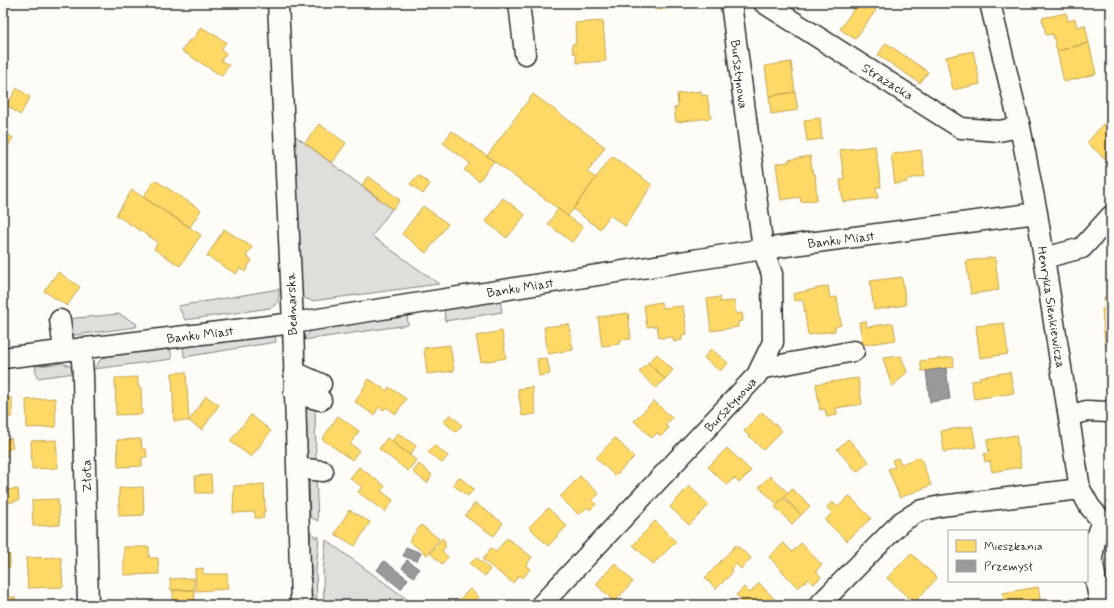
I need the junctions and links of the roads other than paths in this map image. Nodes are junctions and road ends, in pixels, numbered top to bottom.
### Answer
1 (278, 3) edge
2 (519, 3) edge
3 (731, 3) edge
4 (764, 3) edge
5 (990, 3) edge
6 (525, 54) dead end
7 (1020, 127) junction
8 (1037, 213) junction
9 (1111, 216) edge
10 (763, 249) junction
11 (1044, 258) junction
12 (60, 320) dead end
13 (293, 323) junction
14 (73, 349) junction
15 (854, 351) dead end
16 (3, 358) edge
17 (760, 369) junction
18 (294, 372) junction
19 (294, 393) junction
20 (1111, 410) edge
21 (1069, 416) junction
22 (297, 468) junction
23 (323, 471) dead end
24 (1080, 489) junction
25 (1107, 518) edge
26 (88, 605) edge
27 (301, 605) edge
28 (541, 605) edge
29 (819, 605) edge
30 (1100, 605) edge

1 - 13 street, Bednarska
2 - 6 street
3 - 10 street, Bursztynowa
4 - 7 street, Strażacka
5 - 7 street, Henryka Sienkiewicza
7 - 8 street, Henryka Sienkiewicza
8 - 10 street, Banku Miast
8 - 11 street, Henryka Sienkiewicza
9 - 11 street
10 - 13 street, Banku Miast
10 - 17 street, Bursztynowa
11 - 21 street, Henryka Sienkiewicza
12 - 14 street, Złota
13 - 14 street, Banku Miast
13 - 18 street, Bednarska
14 - 16 street, Banku Miast
14 - 26 street, Złota
15 - 17 street
17 - 28 street, Bursztynowa
18 - 19 street, Bednarska
18 - 19 street
19 - 22 street, Bednarska
20 - 21 street
21 - 24 street, Henryka Sienkiewicza
22 - 23 street
22 - 27 street, Bednarska
24 - 25 street, Henryka Sienkiewicza
24 - 29 street
25 - 30 street, Henryka Sienkiewicza

